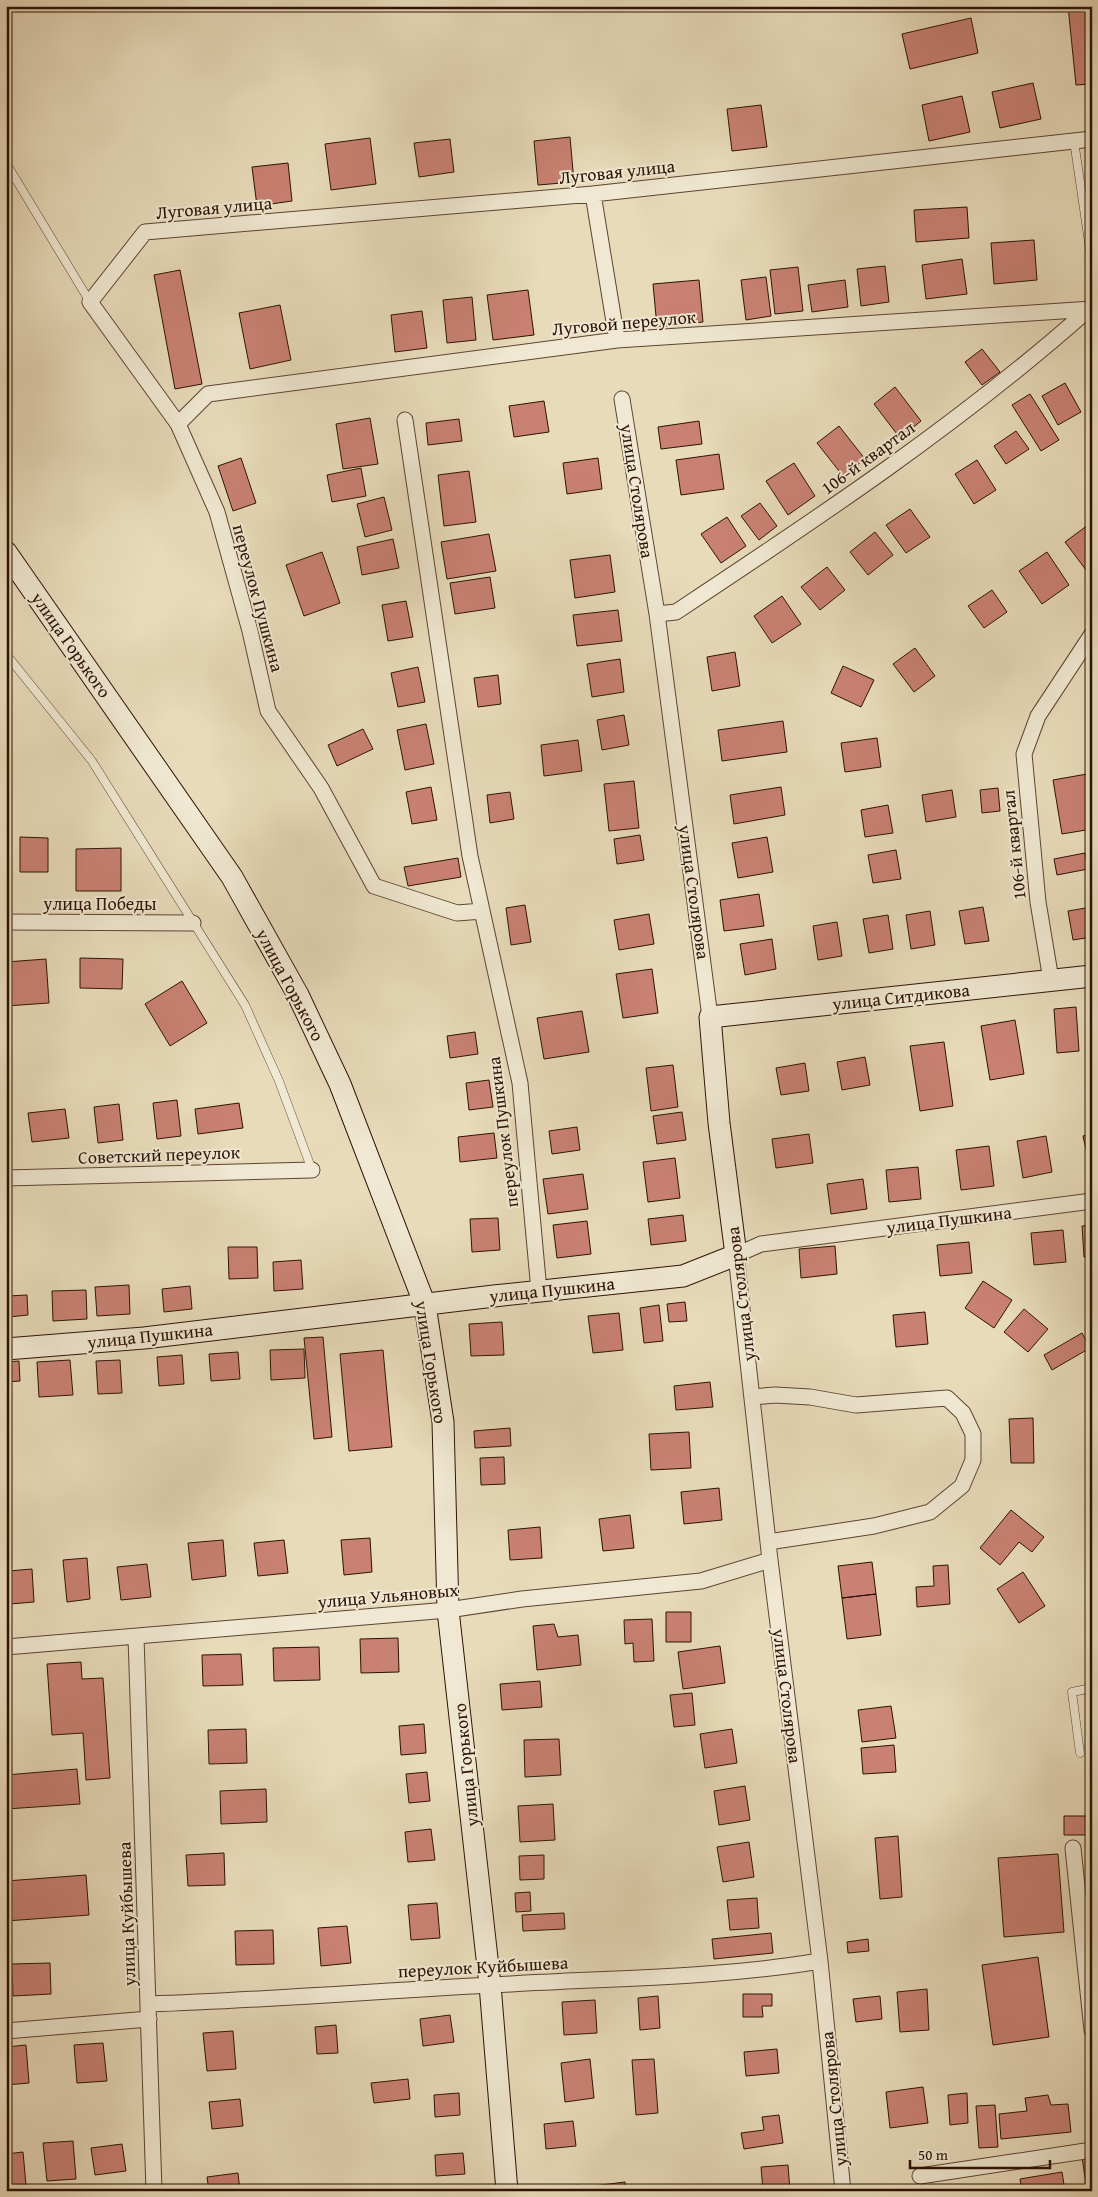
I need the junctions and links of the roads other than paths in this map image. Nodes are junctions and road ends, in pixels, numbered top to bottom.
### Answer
1 (1092, 139) edge
2 (1074, 141) junction
3 (6, 164) edge
4 (593, 194) junction
5 (1092, 263) edge
6 (90, 302) junction
7 (1090, 309) edge
8 (617, 340) junction
9 (622, 399) dead end
10 (405, 420) dead end
11 (178, 424) junction
12 (6, 552) edge
13 (656, 614) junction
14 (1092, 634) edge
15 (6, 654) edge
16 (482, 912) junction
17 (6, 922) edge
18 (193, 923) junction
19 (1092, 976) edge
20 (1051, 980) junction
21 (710, 1017) junction
22 (312, 1170) joint
23 (6, 1178) edge
24 (1092, 1201) edge
25 (736, 1255) junction
26 (539, 1291) junction
27 (425, 1305) junction
28 (6, 1348) edge
29 (752, 1397) junction
30 (768, 1542) junction
31 (770, 1560) junction
32 (448, 1610) junction
33 (136, 1636) junction
34 (6, 1648) edge
35 (1092, 1688) edge
36 (1080, 1753) dead end
37 (1073, 1848) dead end
38 (820, 1961) junction
39 (490, 1985) junction
40 (149, 2012) junction
41 (1092, 2030) edge
42 (6, 2031) edge
43 (1092, 2150) edge
44 (920, 2176) dead end
45 (154, 2191) edge
46 (507, 2191) edge
47 (843, 2191) edge

1 - 2 street, Луговая улица
2 - 4 street, Луговая улица
2 - 5 lane
3 - 6 lane
4 - 6 street, Луговая улица
4 - 8 street
6 - 11 street, переулок Пушкина
7 - 8 street, Луговой переулок
7 - 13 street, 106-й квартал
8 - 11 street, Луговой переулок
9 - 13 street, улица Столярова
10 - 16 street, переулок Пушкина
11 - 16 street, переулок Пушкина
12 - 27 main road, улица Горького
13 - 21 street, улица Столярова
14 - 20 street, 106-й квартал
15 - 18 lane
16 - 26 street, переулок Пушкина
17 - 18 street, улица Победы
18 - 22 lane
19 - 20 main road, улица Ситдикова
20 - 21 main road, улица Ситдикова
21 - 25 main road, улица Столярова
22 - 23 street, Советский переулок
24 - 25 street, улица Пушкина
25 - 26 main road, улица Пушкина
25 - 29 street, улица Столярова
26 - 27 main road, улица Пушкина
27 - 28 main road, улица Пушкина
27 - 32 main road, улица Горького
29 - 30 street, улица Столярова
29 - 30 street
30 - 31 street, улица Столярова
31 - 32 street, улица Ульяновых
31 - 38 street, улица Столярова
32 - 33 street, улица Ульяновых
32 - 39 main road, улица Горького
33 - 34 street, улица Ульяновых
33 - 40 street, улица Куйбышева
35 - 36 lane
37 - 41 street
38 - 39 street, переулок Куйбышева
38 - 47 street, улица Столярова
39 - 40 street, переулок Куйбышева
39 - 46 main road, улица Горького
40 - 42 street, переулок Куйбышева
40 - 45 street, улица Куйбышева
43 - 44 street

